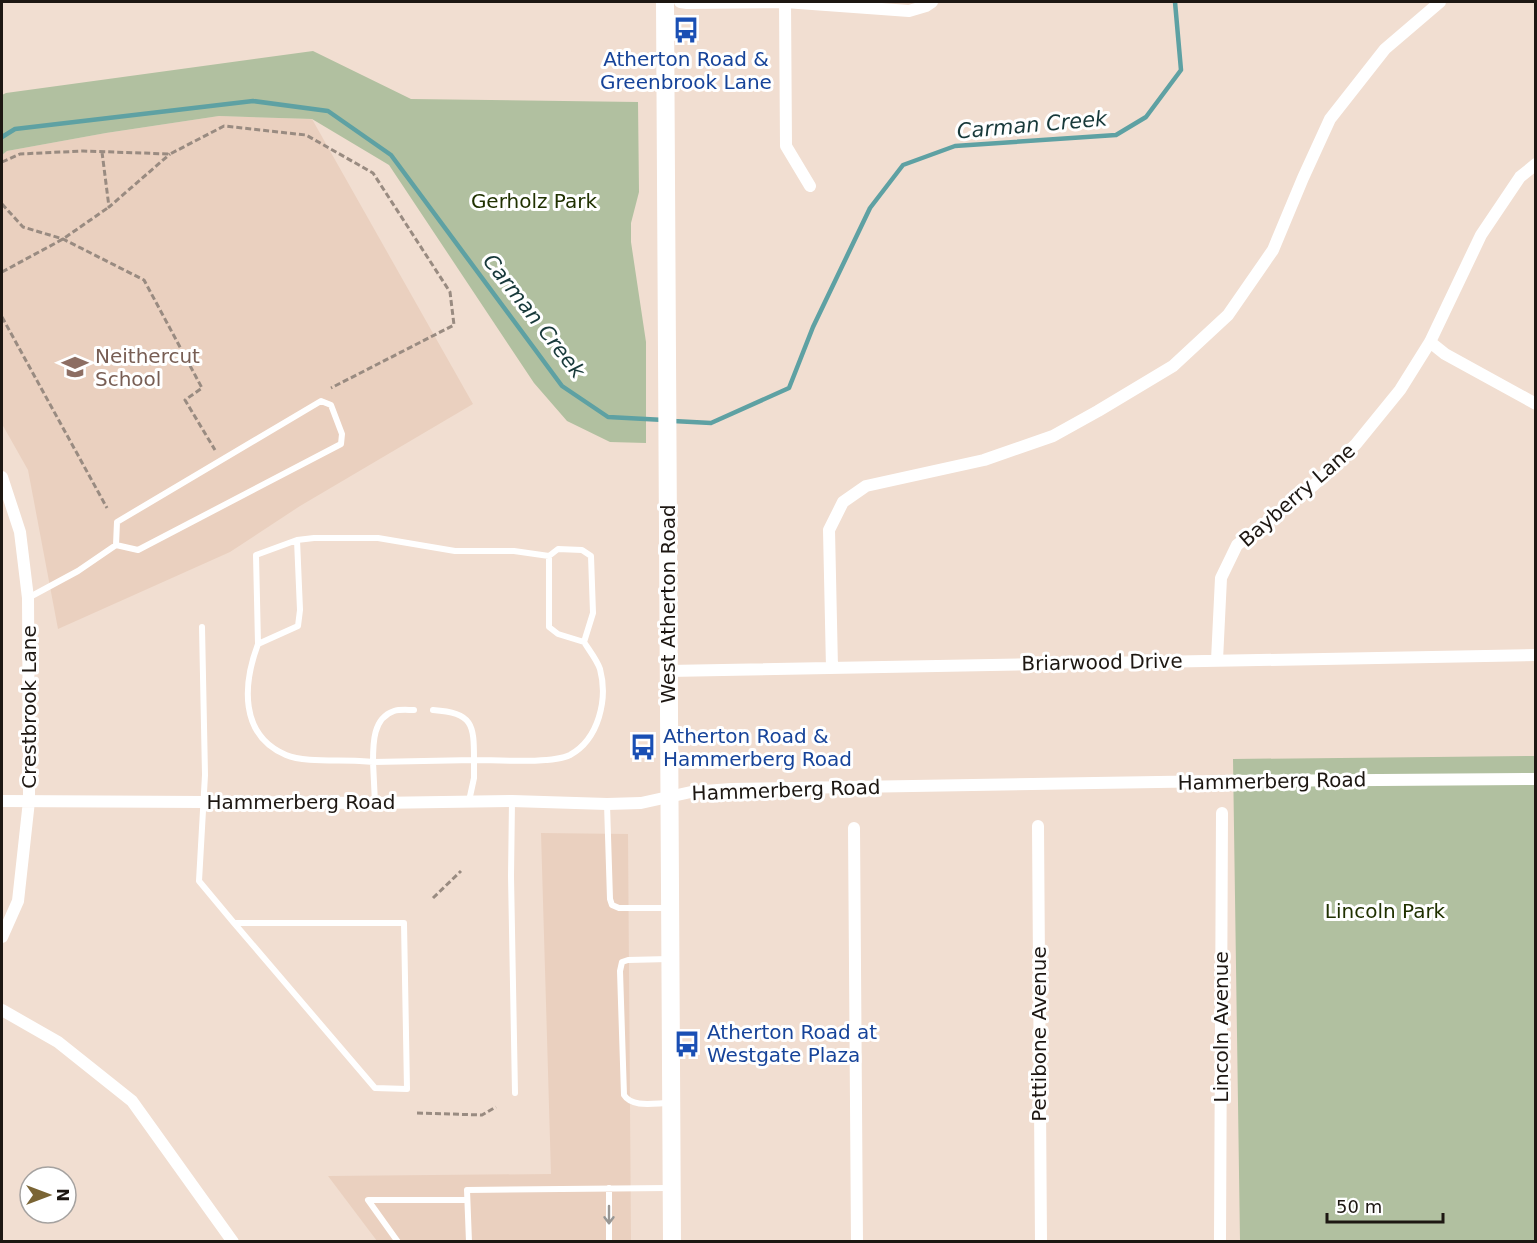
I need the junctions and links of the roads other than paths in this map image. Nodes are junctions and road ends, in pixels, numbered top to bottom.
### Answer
1 (665, 2) edge
2 (680, 2) edge
3 (785, 2) edge
4 (932, 2) edge
5 (1440, 2) edge
6 (1536, 164) edge
7 (810, 186) dead end
8 (1430, 342) junction
9 (1536, 404) edge
10 (2, 477) edge
11 (297, 540) junction
12 (116, 545) junction
13 (549, 556) junction
14 (28, 598) junction
15 (202, 627) dead end
16 (584, 642) junction
17 (258, 644) junction
18 (1536, 655) edge
19 (1217, 660) junction
20 (832, 668) junction
21 (668, 671) junction
22 (414, 710) dead end
23 (433, 710) dead end
24 (474, 760) junction
25 (373, 762) junction
26 (1536, 779) edge
27 (668, 797) junction
28 (2, 801) edge
29 (29, 801) junction
30 (469, 801) junction
31 (512, 801) junction
32 (204, 802) junction
33 (375, 803) junction
34 (607, 804) junction
35 (1222, 813) dead end
36 (1038, 826) dead end
37 (854, 828) dead end
38 (669, 908) junction
39 (234, 923) junction
40 (2, 937) edge
41 (670, 959) junction
42 (2, 1010) edge
43 (515, 1093) dead end
44 (671, 1103) junction
45 (609, 1188) junction
46 (672, 1188) junction
47 (467, 1200) junction
48 (233, 1242) edge
49 (398, 1242) edge
50 (469, 1242) edge
51 (609, 1242) edge
52 (672, 1242) edge
53 (857, 1242) edge
54 (1041, 1242) edge
55 (1220, 1242) edge

1 - 21 street, West Atherton Road
2 - 3 street
3 - 4 street
3 - 7 street
5 - 20 street
6 - 8 street, Bayberry Lane
8 - 9 street
8 - 19 street, Bayberry Lane
10 - 14 street, Crestbrook Lane
11 - 13 lane
11 - 17 lane
11 - 17 lane
12 - 12 lane
12 - 14 lane
13 - 16 lane
13 - 16 lane
14 - 29 street, Crestbrook Lane
15 - 32 lane
16 - 24 lane
17 - 25 lane
18 - 19 street, Briarwood Drive
19 - 20 street, Briarwood Drive
20 - 21 street, Briarwood Drive
21 - 27 street, West Atherton Road
22 - 25 lane
23 - 24 lane
24 - 25 lane
24 - 30 lane
25 - 33 lane
26 - 27 street, Hammerberg Road
27 - 34 street, Hammerberg Road
27 - 38 street, West Atherton Road
28 - 29 street, Hammerberg Road
29 - 32 street, Hammerberg Road
29 - 40 street, Crestbrook Lane
30 - 31 street, Hammerberg Road
30 - 33 street, Hammerberg Road
31 - 34 street, Hammerberg Road
31 - 43 lane
32 - 33 street, Hammerberg Road
32 - 39 lane
34 - 38 lane
35 - 55 street, Lincoln Avenue
36 - 54 street, Pettibone Avenue
37 - 53 street
38 - 41 street, West Atherton Road
39 - 39 lane
41 - 44 street, West Atherton Road
41 - 44 lane
42 - 48 street
44 - 46 street, West Atherton Road
45 - 46 lane
45 - 47 lane
45 -> 51 lane
46 - 52 street, West Atherton Road
47 - 49 lane
47 - 50 lane

